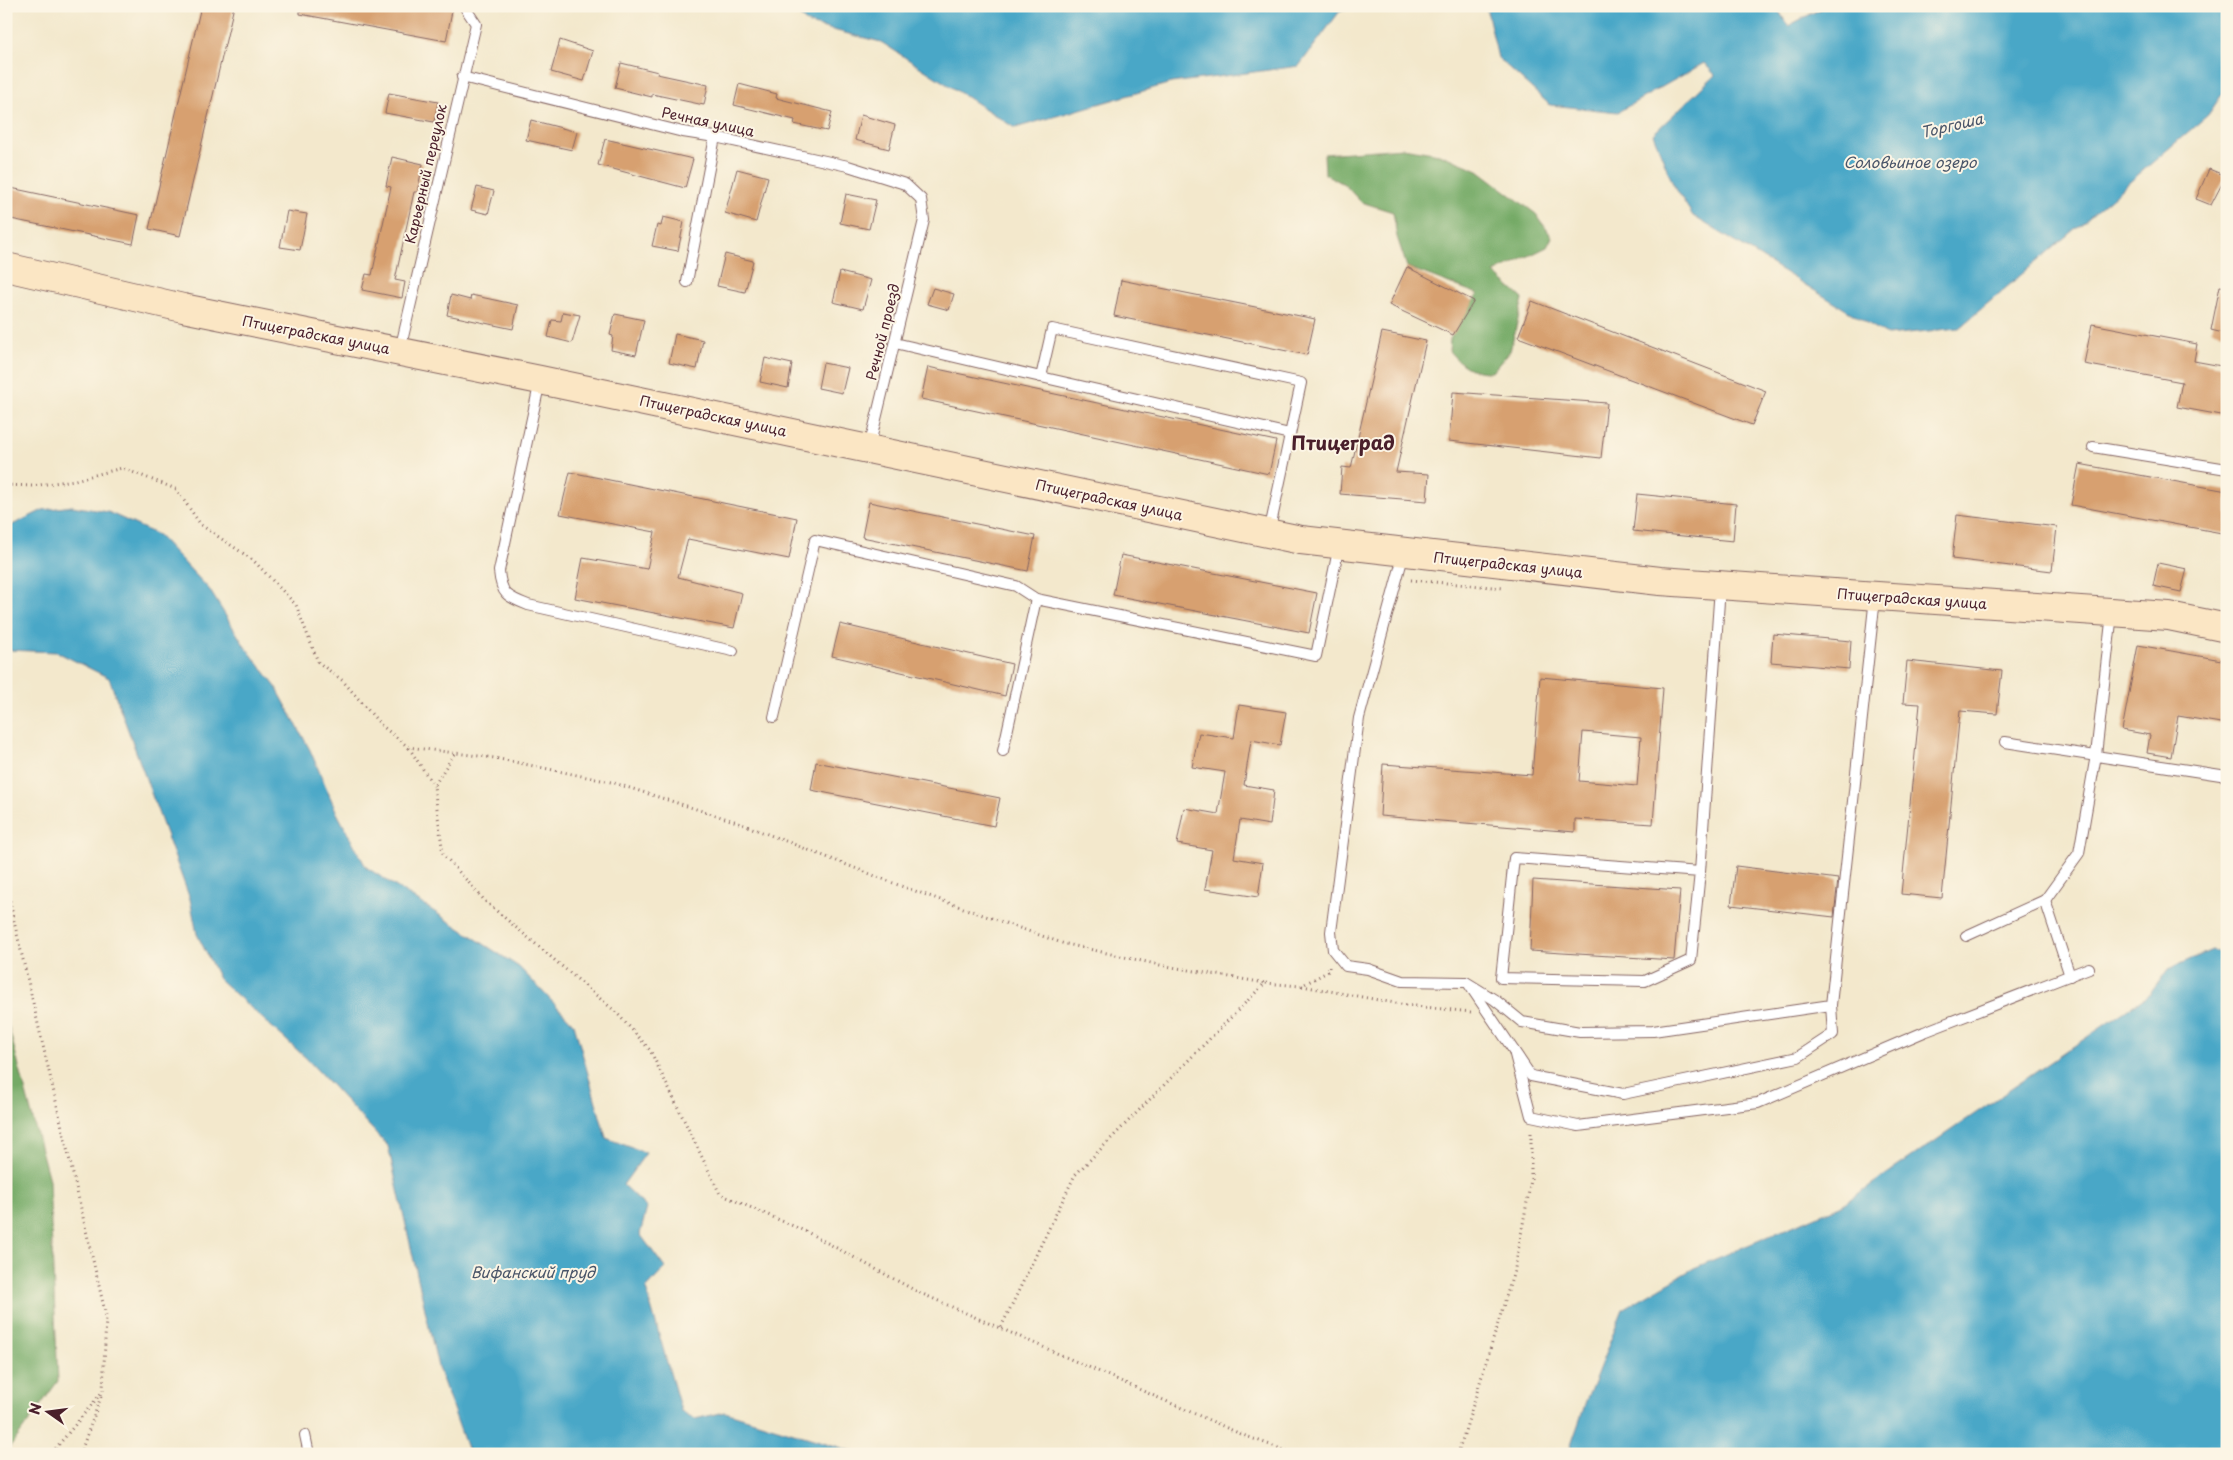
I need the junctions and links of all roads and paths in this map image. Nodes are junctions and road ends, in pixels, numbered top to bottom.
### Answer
1 (464, 6) edge
2 (462, 77) junction
3 (715, 137) junction
4 (924, 220) joint
5 (6, 267) edge
6 (687, 282) dead end
7 (895, 343) junction
8 (399, 351) junction
9 (1041, 377) junction
10 (540, 380) junction
11 (1290, 434) junction
12 (2093, 447) dead end
13 (869, 449) junction
14 (2227, 469) edge
15 (6, 485) edge
16 (1268, 534) junction
17 (1340, 545) junction
18 (1404, 553) junction
19 (1720, 586) junction
20 (1875, 596) junction
21 (1036, 599) junction
22 (2112, 612) junction
23 (2227, 628) edge
24 (733, 651) dead end
25 (774, 717) dead end
26 (2005, 742) dead end
27 (408, 747) junction
28 (1003, 751) dead end
29 (454, 754) junction
30 (2096, 755) junction
31 (2227, 776) edge
32 (434, 786) junction
33 (1700, 872) junction
34 (6, 881) edge
35 (2045, 900) junction
36 (1966, 936) dead end
37 (1332, 950) junction
38 (2089, 968) dead end
39 (2070, 976) junction
40 (1466, 982) junction
41 (1265, 983) junction
42 (1301, 986) junction
43 (1832, 1005) junction
44 (1492, 1018) junction
45 (1514, 1051) junction
46 (1531, 1116) junction
47 (1001, 1327) junction
48 (103, 1391) junction
49 (305, 1435) dead end
50 (51, 1454) edge
51 (80, 1454) edge
52 (309, 1454) edge
53 (1295, 1454) edge
54 (1458, 1454) edge

1 - 2 lane, Карьерный переулок
2 - 3 lane, Речная улица
2 - 8 lane, Карьерный переулок
3 - 4 lane, Речная улица
3 - 6 lane
4 - 7 lane, Речной проезд
5 - 8 street, Птицеградская улица
7 - 9 lane
7 - 13 lane, Речной проезд
8 - 10 street, Птицеградская улица
9 - 11 lane
9 - 11 lane
10 - 13 street, Птицеградская улица
10 - 24 lane
11 - 16 lane
12 - 14 lane
13 - 16 street, Птицеградская улица
15 - 27 path
16 - 17 street, Птицеградская улица
17 - 18 street, Птицеградская улица
17 - 21 lane
18 - 19 street, Птицеградская улица
18 - 37 lane
19 - 20 street, Птицеградская улица
19 - 33 lane
20 - 22 street, Птицеградская улица
20 - 43 lane
21 - 25 lane
21 - 28 lane
22 - 23 street, Птицеградская улица
22 - 30 lane
26 - 30 lane
27 - 29 path
27 - 32 path
29 - 32 path
29 - 41 path
30 - 31 lane
30 - 35 lane
32 - 47 path
33 - 33 lane
34 - 48 path
35 - 36 lane
35 - 39 lane
37 - 40 lane
37 - 42 path
38 - 39 lane
39 - 46 lane
40 - 43 lane
40 - 44 lane
41 - 42 path
41 - 47 path
42 - 44 path
43 - 45 lane
44 - 45 lane
45 - 46 lane
46 - 54 path
47 - 53 path
48 - 50 path
48 - 51 path
49 - 52 lane

